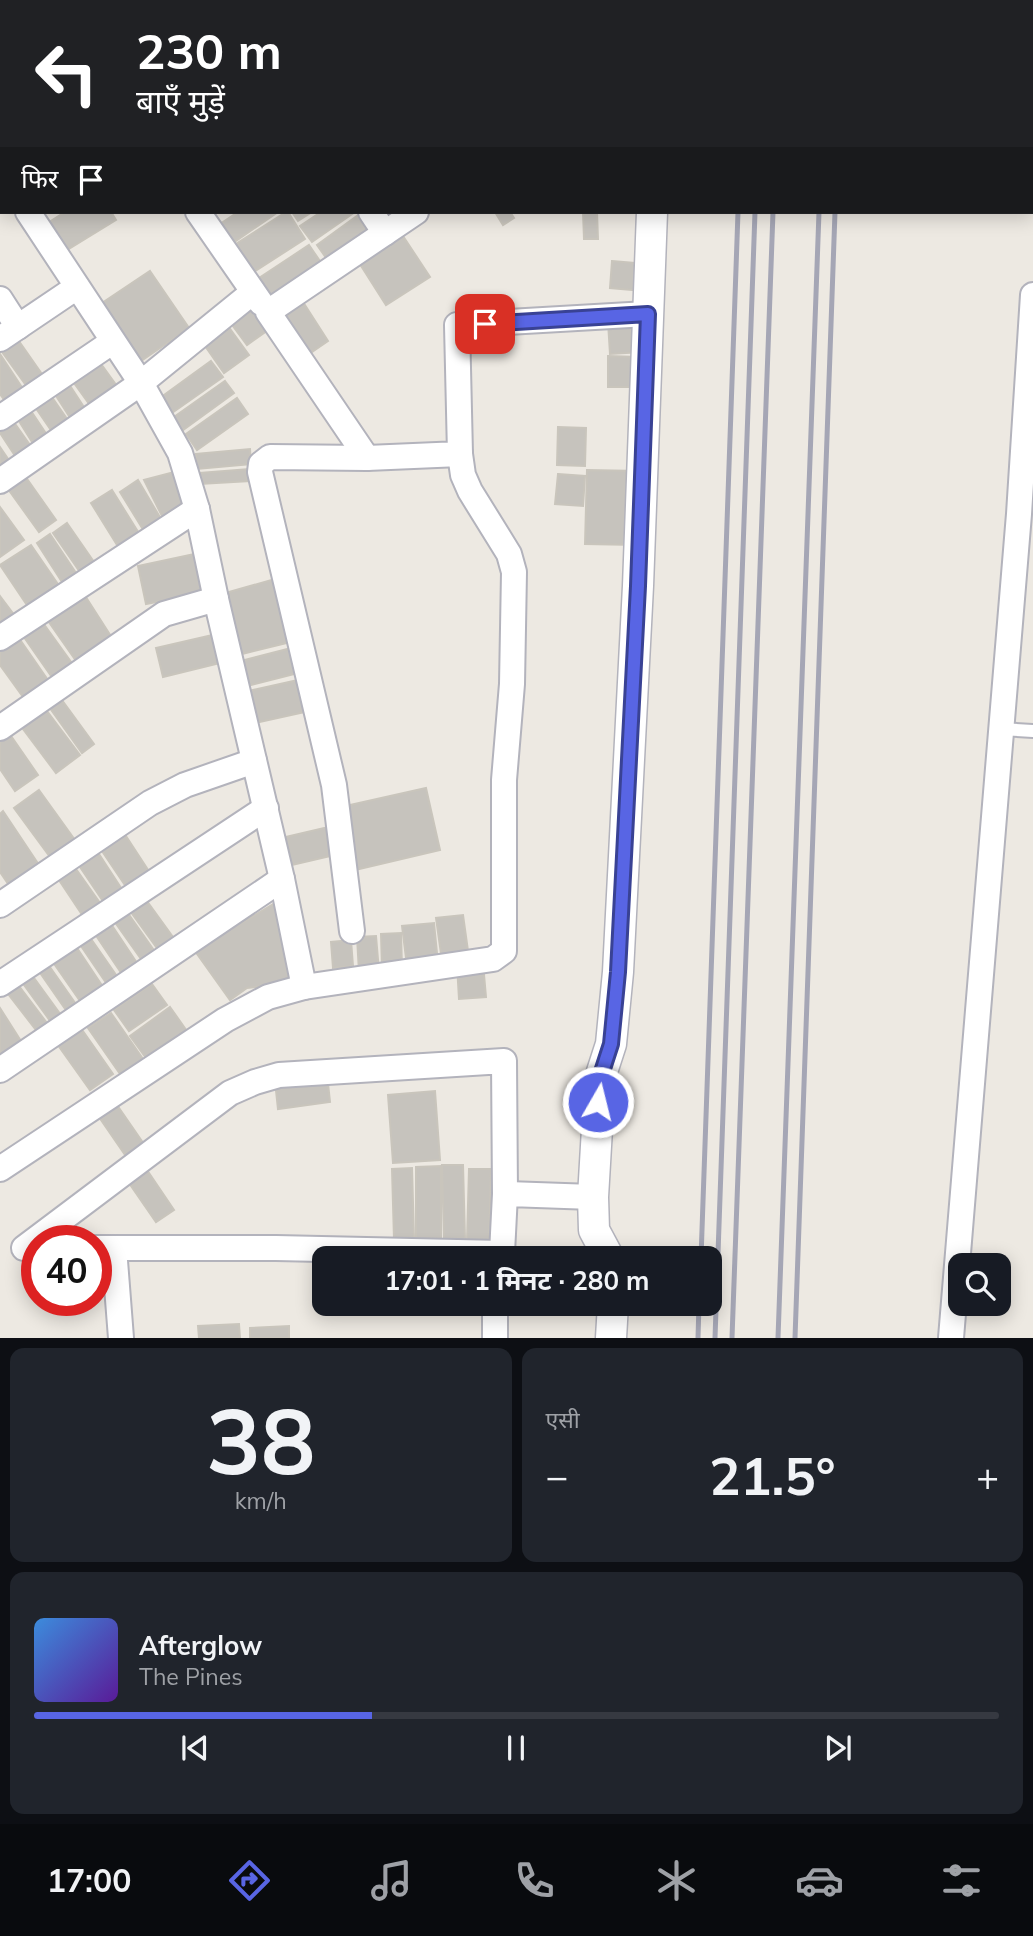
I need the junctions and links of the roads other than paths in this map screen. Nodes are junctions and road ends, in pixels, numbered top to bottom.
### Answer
1 (28, 214) edge
2 (199, 214) edge
3 (372, 214) edge
4 (413, 214) edge
5 (652, 214) edge
6 (385, 233) junction
7 (77, 287) junction
8 (253, 292) junction
9 (1033, 295) edge
10 (0, 299) edge
11 (268, 313) junction
12 (648, 314) junction
13 (9, 333) edge
14 (112, 342) junction
15 (141, 383) junction
16 (0, 418) edge
17 (460, 454) junction
18 (366, 458) junction
19 (0, 481) edge
20 (1026, 508) edge
21 (197, 509) junction
22 (216, 599) junction
23 (0, 638) edge
24 (0, 728) edge
25 (1002, 729) junction
26 (1033, 731) edge
27 (254, 761) junction
28 (265, 808) junction
29 (282, 880) junction
30 (0, 905) edge
31 (352, 931) dead end
32 (0, 984) edge
33 (304, 987) junction
34 (0, 1070) edge
35 (0, 1169) edge
36 (505, 1195) junction
37 (593, 1197) junction
38 (503, 1246) edge
39 (603, 1246) edge
40 (20, 1248) edge
41 (112, 1248) edge
42 (312, 1249) edge
43 (112, 1287) edge
44 (495, 1316) edge
45 (612, 1316) edge
46 (121, 1338) edge
47 (495, 1338) edge
48 (611, 1338) edge
49 (951, 1338) edge

1 - 7 street
2 - 8 street
3 - 6 street
4 - 6 street
5 - 12 street
6 - 11 street
7 - 13 street
7 - 14 street
8 - 11 street
8 - 15 street
9 - 20 street
10 - 13 street
11 - 18 street
12 - 17 street
12 - 37 street
14 - 15 street
14 - 16 street
15 - 19 street
15 - 21 street
17 - 18 street
17 - 33 street
18 - 31 street
20 - 25 street
21 - 22 street
21 - 23 street
22 - 24 street
22 - 27 street
25 - 26 lane
25 - 49 street
27 - 28 street
27 - 30 street
28 - 29 street
28 - 32 street
29 - 33 street
29 - 34 street
33 - 35 street
36 - 37 street
36 - 38 street
36 - 40 street
37 - 39 street
41 - 42 street
43 - 46 street
44 - 47 street
45 - 48 street

